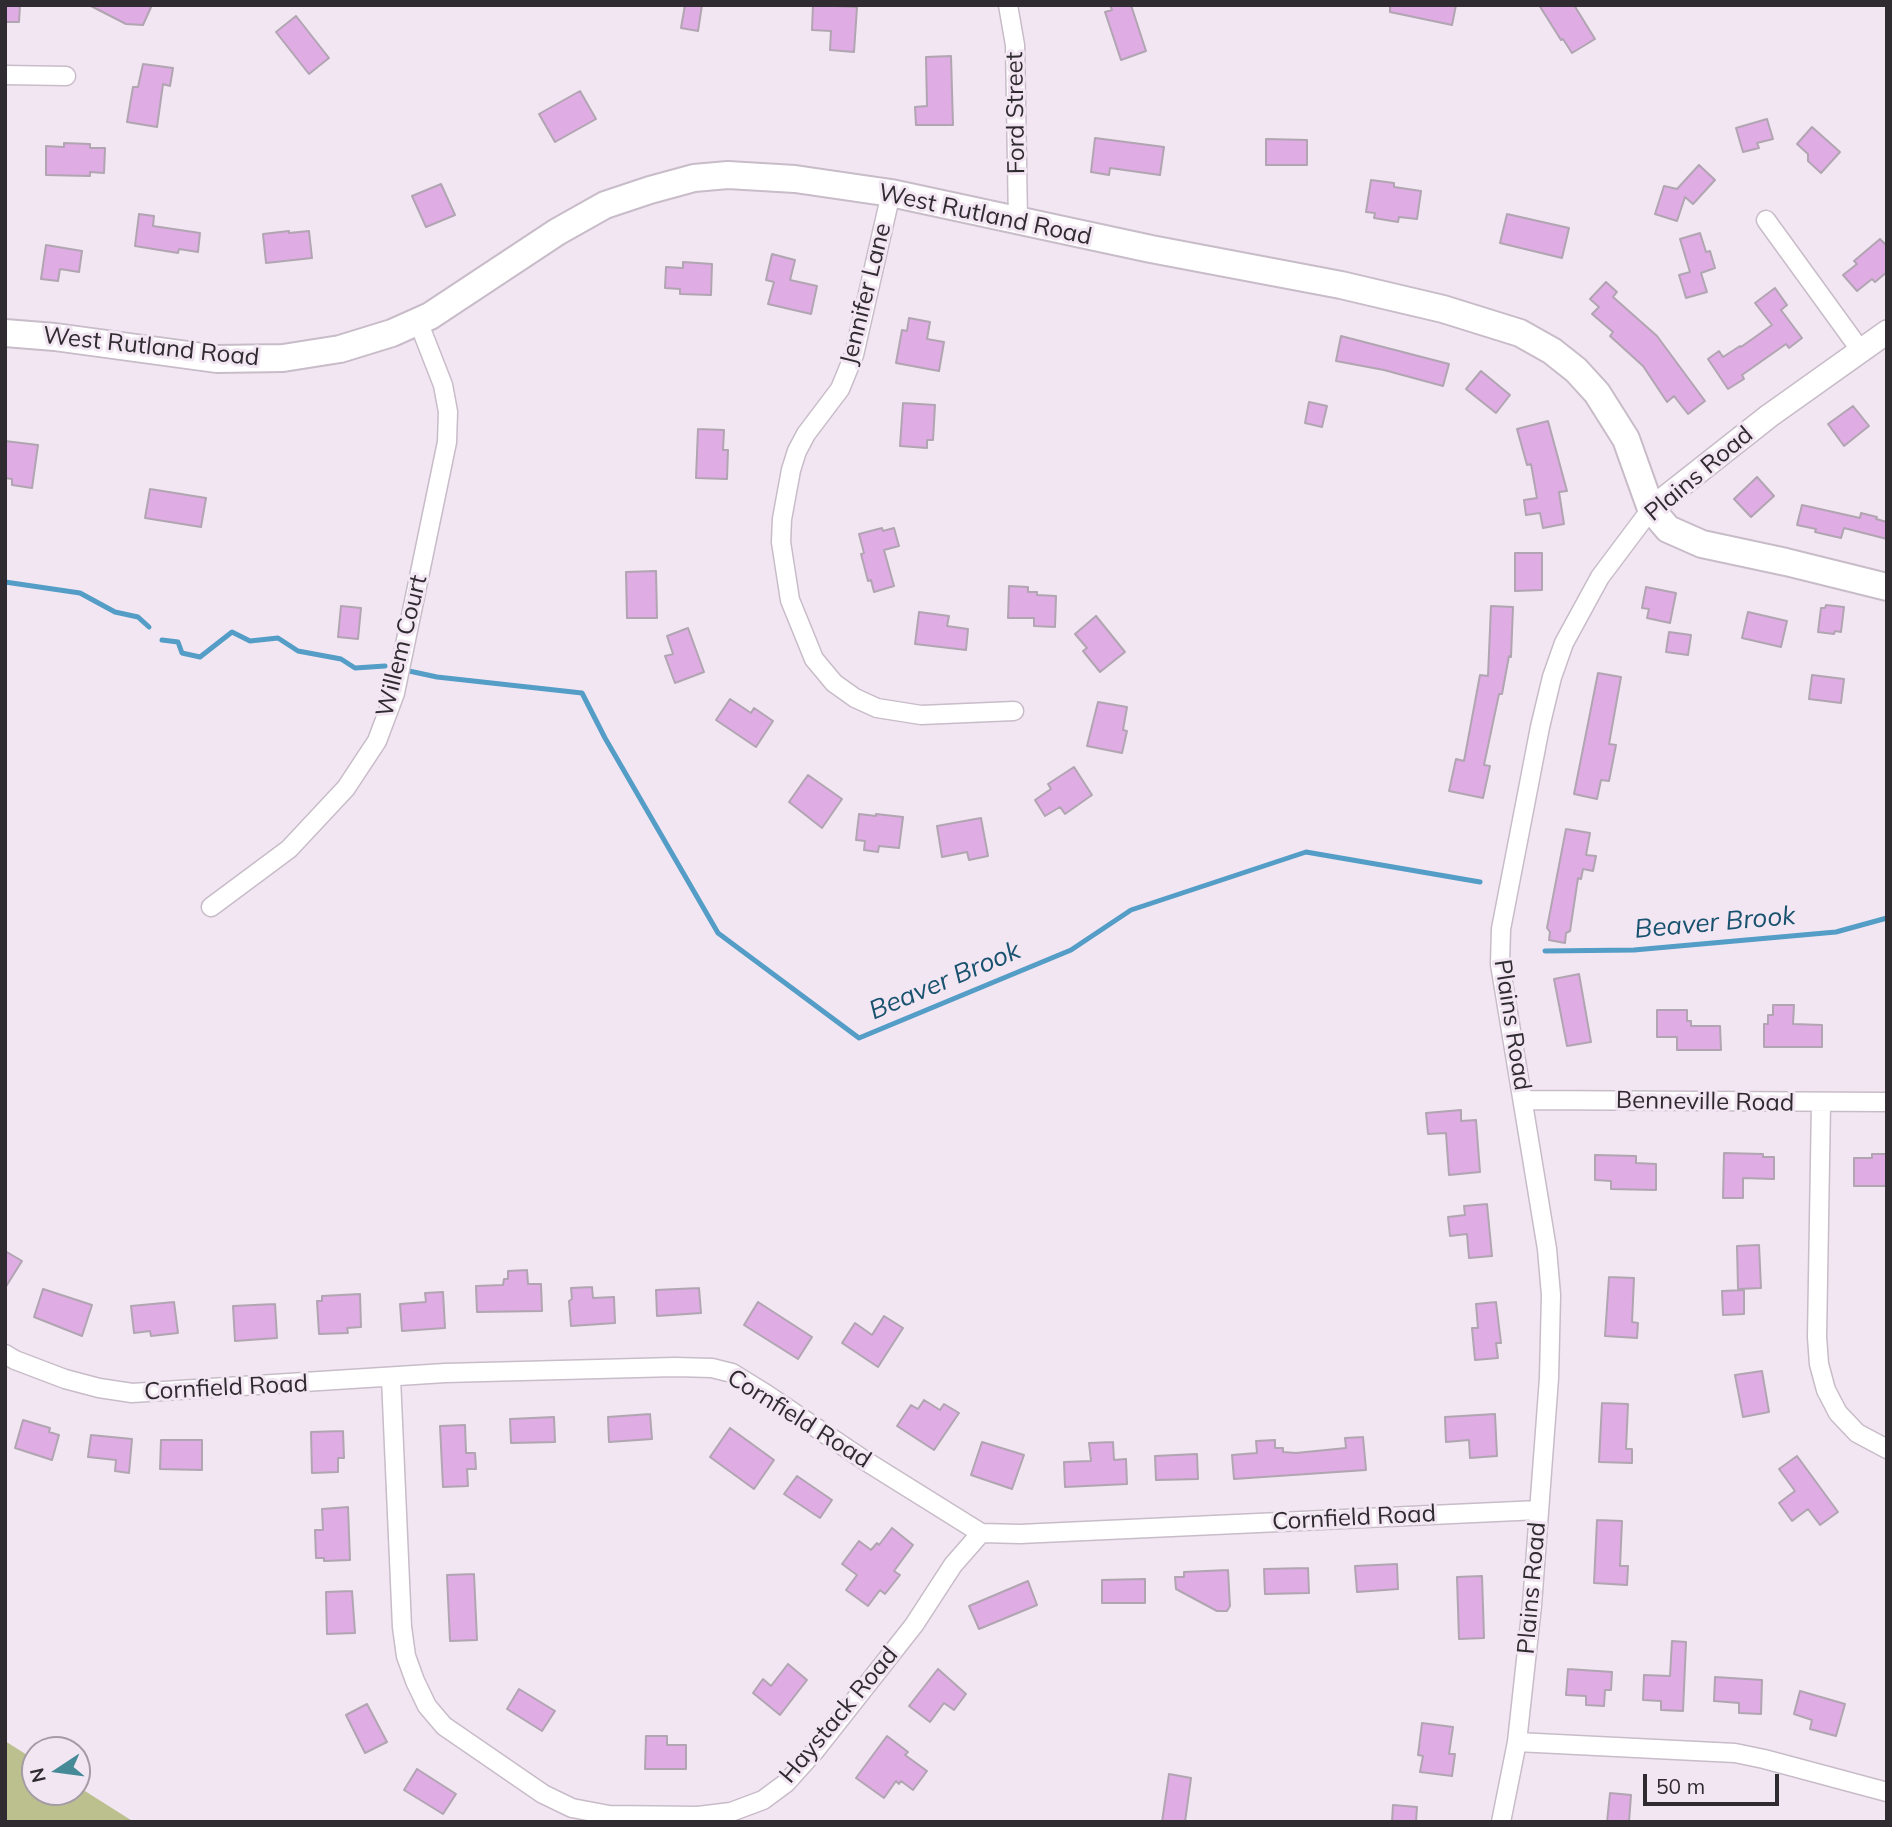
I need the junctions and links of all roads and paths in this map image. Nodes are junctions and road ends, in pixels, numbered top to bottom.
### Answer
1 (1009, 5) edge
2 (5, 75) edge
3 (66, 76) dead end
4 (891, 193) junction
5 (1766, 220) dead end
6 (1018, 222) junction
7 (418, 321) junction
8 (1887, 332) edge
9 (5, 333) edge
10 (1861, 351) junction
11 (1651, 509) junction
12 (1887, 587) edge
13 (1014, 711) dead end
14 (211, 907) dead end
15 (1523, 1100) junction
16 (1887, 1102) edge
17 (1821, 1103) junction
18 (5, 1354) edge
19 (391, 1378) junction
20 (1887, 1449) edge
21 (1539, 1510) junction
22 (981, 1533) junction
23 (1517, 1742) junction
24 (1887, 1792) edge
25 (1501, 1822) edge

1 - 6 street, Ford Street
2 - 3 street
4 - 6 main road, West Rutland Road
4 - 7 main road, West Rutland Road
4 - 13 street, Jennifer Lane
5 - 10 street
6 - 11 main road, West Rutland Road
7 - 9 main road, West Rutland Road
7 - 14 street, Willem Court
8 - 10 street, Plains Road
10 - 11 street, Plains Road
11 - 12 main road, West Rutland Road
11 - 15 street, Plains Road
15 - 17 street, Benneville Road
15 - 21 street, Plains Road
16 - 17 street, Benneville Road
17 - 20 street
18 - 19 street, Cornfield Road
19 - 22 street, Cornfield Road
19 - 22 street, Haystack Road
21 - 22 street, Cornfield Road
21 - 23 street, Plains Road
23 - 24 street
23 - 25 street, Plains Road

